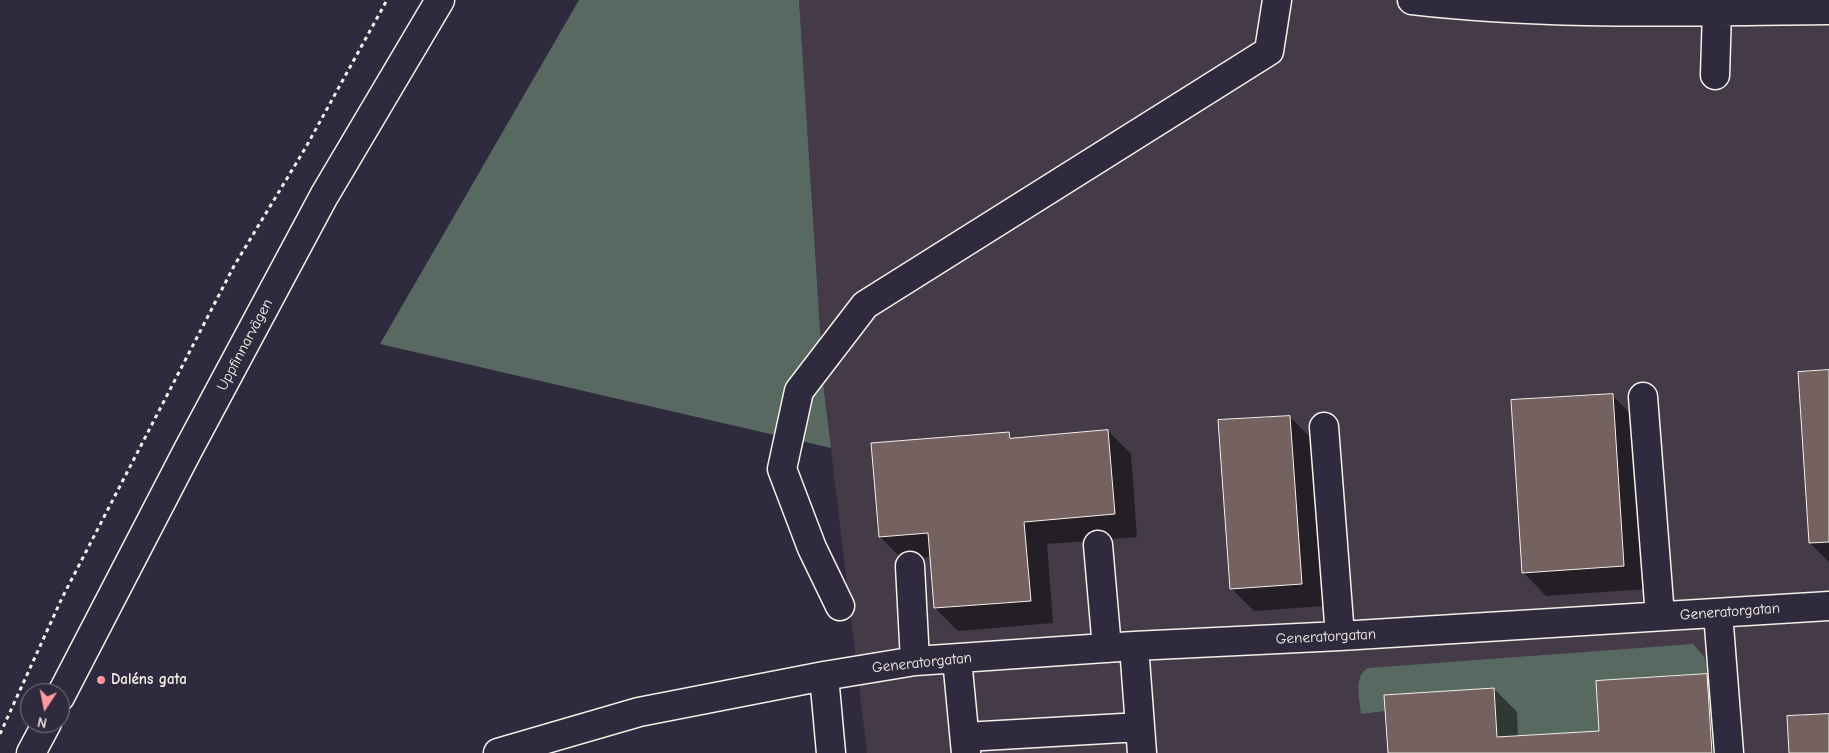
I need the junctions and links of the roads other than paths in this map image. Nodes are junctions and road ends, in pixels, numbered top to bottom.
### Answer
1 (440, 0) edge
2 (1277, 0) edge
3 (1412, 0) edge
4 (1829, 10) edge
5 (1717, 11) junction
6 (1715, 75) dead end
7 (1643, 397) dead end
8 (1324, 427) dead end
9 (1098, 545) dead end
10 (910, 566) dead end
11 (840, 606) dead end
12 (1829, 606) edge
13 (1718, 613) junction
14 (1660, 616) junction
15 (1340, 636) junction
16 (1134, 646) junction
17 (1107, 648) junction
18 (957, 659) junction
19 (915, 661) junction
20 (824, 676) junction
21 (67, 683) edge
22 (42, 733) edge
23 (1141, 740) edge
24 (965, 745) edge
25 (31, 753) edge
26 (498, 753) edge
27 (831, 753) edge
28 (1729, 753) edge

1 - 21 street, Uppfinnarvägen
2 - 11 street
3 - 5 street
4 - 5 street
5 - 6 street
7 - 14 street
8 - 15 street
9 - 17 street
10 - 19 street
12 - 13 street, Generatorgatan
13 - 14 street, Generatorgatan
13 - 28 street
14 - 15 street, Generatorgatan
15 - 16 street, Generatorgatan
16 - 17 street, Generatorgatan
16 - 23 street
17 - 18 street, Generatorgatan
18 - 19 street, Generatorgatan
18 - 24 street
19 - 20 street, Generatorgatan
20 - 26 street, Generatorgatan
20 - 27 street
22 - 25 street
23 - 24 street

